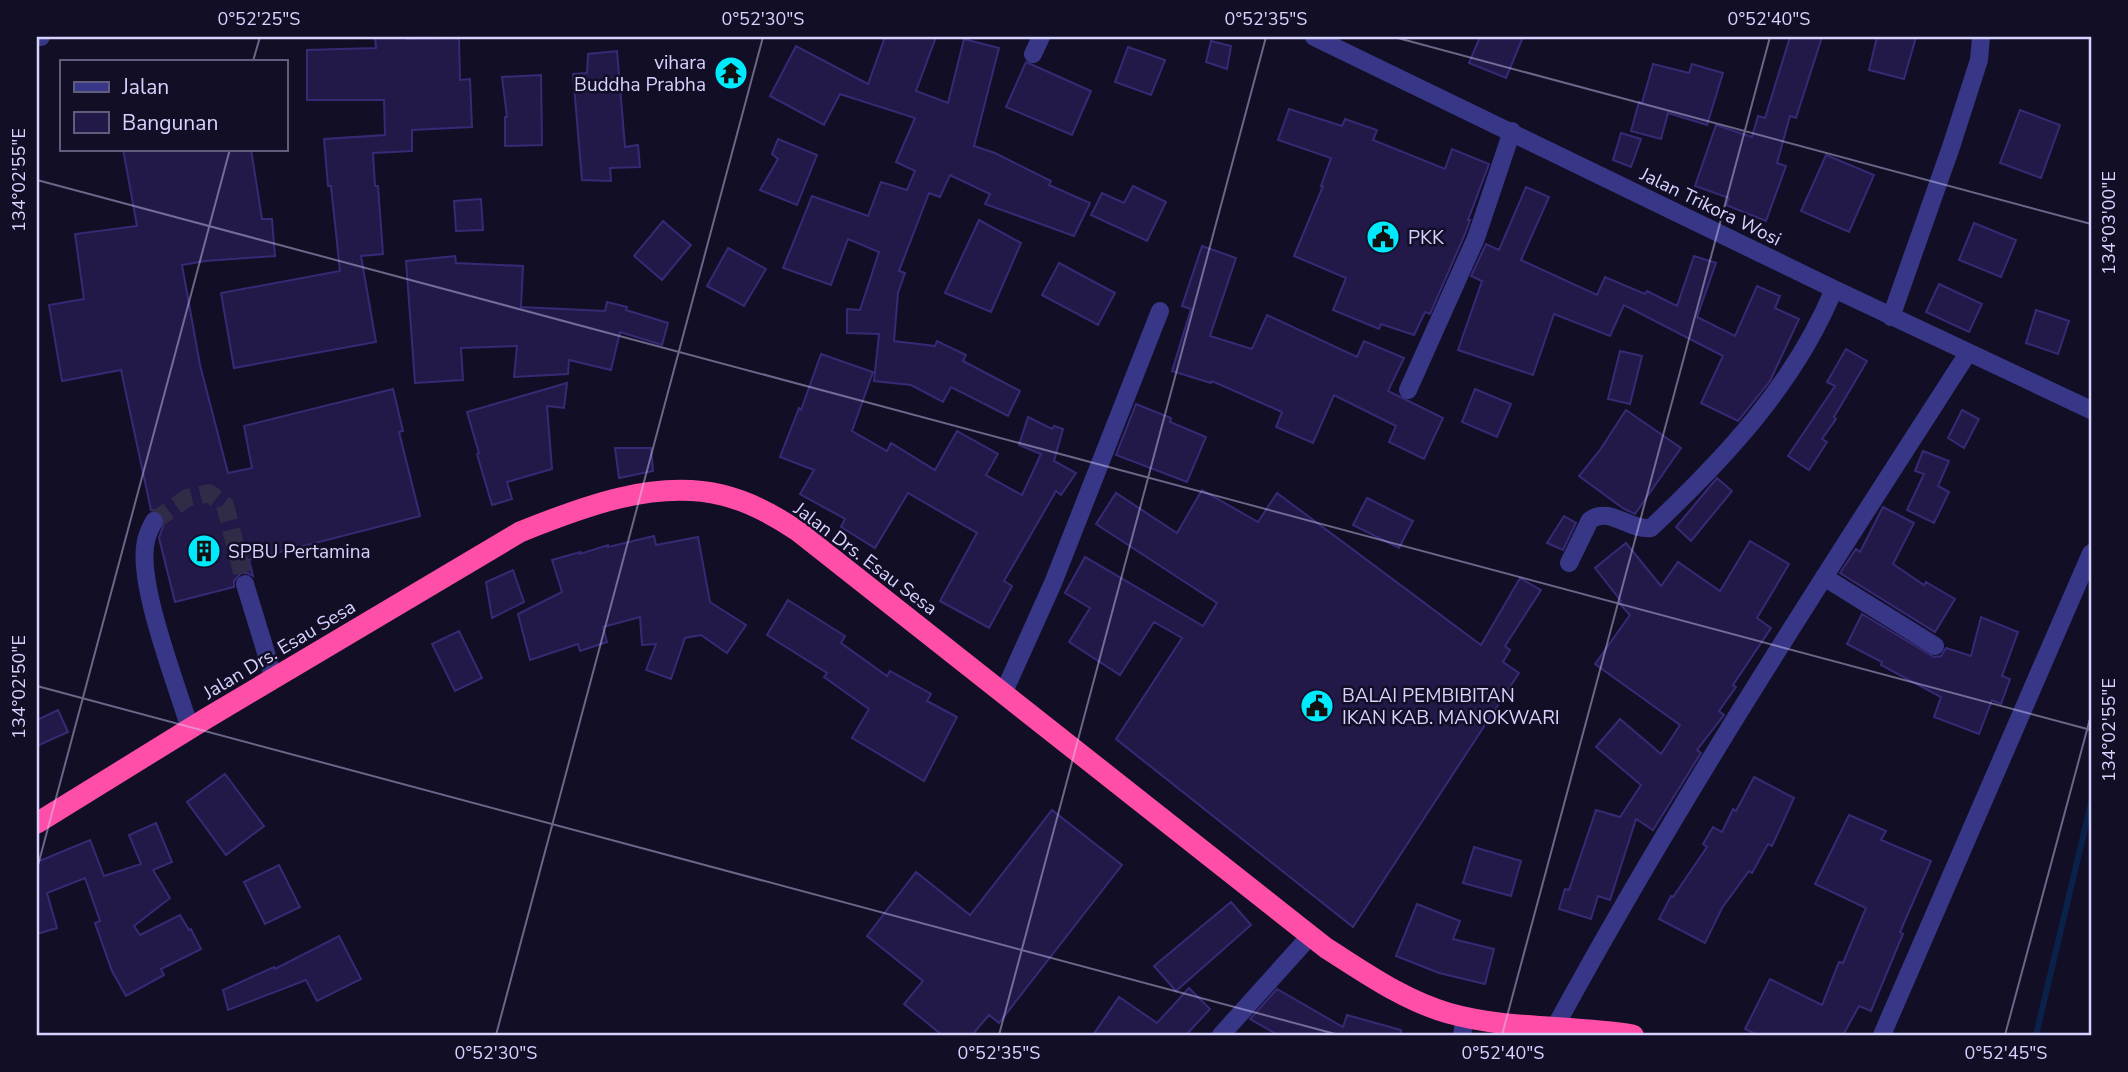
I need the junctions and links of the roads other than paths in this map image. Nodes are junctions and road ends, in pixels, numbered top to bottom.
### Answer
1 (1041, 37) edge
2 (1314, 37) edge
3 (1981, 37) edge
4 (1033, 54) dead end
5 (1512, 131) junction
6 (1834, 289) junction
7 (1160, 311) dead end
8 (1891, 317) junction
9 (1968, 353) junction
10 (1408, 390) dead end
11 (2091, 410) edge
12 (154, 521) tunnel mouth
13 (2091, 554) edge
14 (1569, 563) dead end
15 (1824, 577) junction
16 (245, 584) tunnel mouth
17 (1935, 646) dead end
18 (274, 679) junction
19 (1003, 694) junction
20 (190, 729) junction
21 (37, 823) edge
22 (1311, 935) junction
23 (1464, 1026) edge
24 (1554, 1029) junction
25 (1221, 1035) edge
26 (1633, 1035) edge
27 (1882, 1035) edge

1 - 4 street
2 - 5 street, Jalan Trikora Wosi
3 - 8 street
5 - 6 street, Jalan Trikora Wosi
5 - 10 street
6 - 8 street, Jalan Trikora Wosi
6 - 14 street
7 - 19 street
8 - 9 street, Jalan Trikora Wosi
9 - 11 street, Jalan Trikora Wosi
9 - 15 street
12 - 20 street
13 - 27 street
15 - 17 street
15 - 24 street
16 - 18 street
18 - 19 highway, Jalan Drs. Esau Sesa
18 - 20 highway, Jalan Drs. Esau Sesa
19 - 22 highway, Jalan Drs. Esau Sesa
20 - 21 highway, Jalan Drs. Esau Sesa
22 - 23 highway, Jalan Drs. Esau Sesa
22 - 25 street
23 - 24 highway, Jalan Drs. Esau Sesa
24 - 26 highway, Jalan Drs. Esau Sesa

